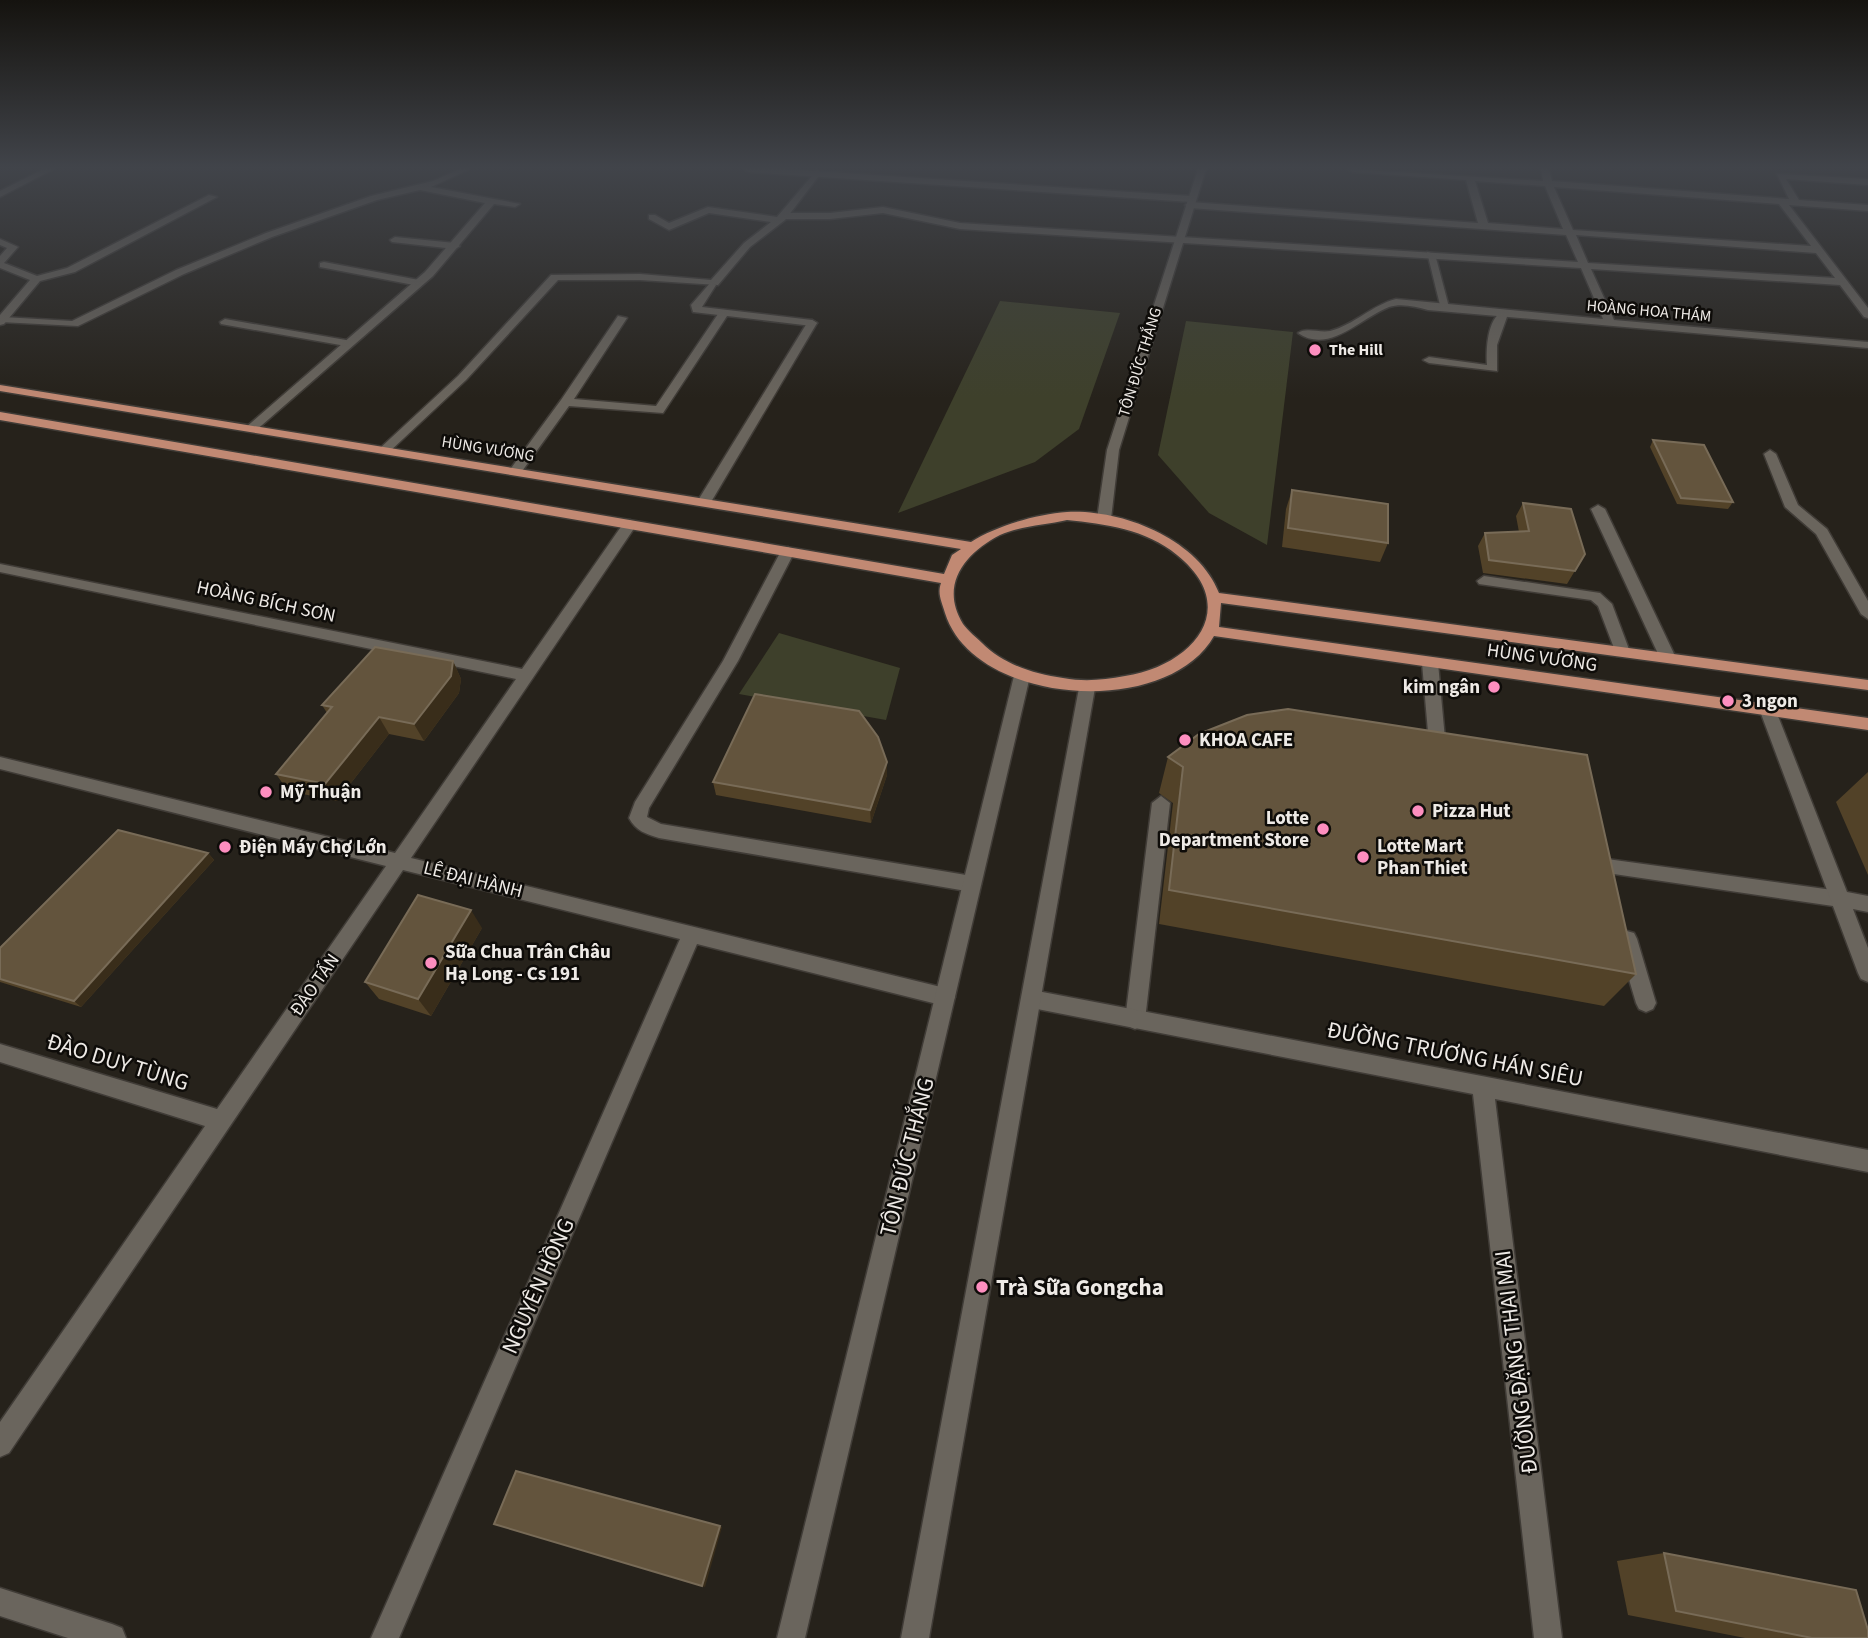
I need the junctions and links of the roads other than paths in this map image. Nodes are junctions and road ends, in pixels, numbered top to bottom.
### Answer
1 (9, 245) edge
2 (118, 245) edge
3 (244, 245) edge
4 (450, 245) edge
5 (747, 245) edge
6 (1176, 245) edge
7 (1383, 245) edge
8 (1575, 245) edge
9 (1752, 245) edge
10 (1815, 245) edge
11 (456, 246) joint
12 (1819, 250) junction
13 (1430, 254) junction
14 (0, 264) edge
15 (1583, 264) junction
16 (324, 265) dead end
17 (36, 279) junction
18 (1843, 282) junction
19 (419, 283) junction
20 (710, 285) junction
21 (1446, 309) junction
22 (724, 313) junction
23 (1503, 314) junction
24 (1868, 315) edge
25 (622, 318) dead end
26 (1, 321) edge
27 (225, 322) dead end
28 (1610, 323) junction
29 (1303, 333) dead end
30 (346, 343) junction
31 (1868, 345) edge
32 (1429, 360) dead end
33 (0, 388) edge
34 (566, 402) junction
35 (0, 416) edge
36 (235, 441) junction
37 (384, 450) junction
38 (1770, 454) dead end
39 (514, 471) junction
40 (704, 502) junction
41 (1598, 509) dead end
42 (1104, 519) junction
43 (629, 524) junction
44 (970, 546) junction
45 (788, 551) junction
46 (0, 568) edge
47 (947, 579) junction
48 (1484, 582) dead end
49 (1214, 597) junction
50 (1868, 614) edge
51 (1211, 631) junction
52 (1622, 652) junction
53 (1668, 658) junction
54 (1430, 663) junction
55 (524, 675) junction
56 (1022, 676) junction
57 (1868, 685) edge
58 (1087, 688) junction
59 (1768, 711) junction
60 (1868, 724) edge
61 (1409, 735) edge
62 (0, 763) edge
63 (1161, 803) dead end
64 (1601, 842) edge
65 (401, 862) junction
66 (1606, 866) junction
67 (972, 884) junction
68 (1614, 891) edge
69 (1840, 899) junction
70 (1868, 904) edge
71 (1621, 916) edge
72 (692, 934) junction
73 (1868, 973) edge
74 (946, 997) junction
75 (1032, 999) junction
76 (1646, 1003) dead end
77 (1135, 1020) junction
78 (0, 1054) edge
79 (1483, 1087) junction
80 (221, 1121) junction
81 (1868, 1161) edge
82 (0, 1444) edge
83 (0, 1602) edge
84 (112, 1638) edge
85 (384, 1638) edge
86 (791, 1638) edge
87 (915, 1638) edge
88 (1548, 1638) edge

1 - 14 street
2 - 17 street
3 - 26 street
4 - 11 street
5 - 20 street
6 - 42 street, TÔN ĐỨC THẮNG
7 - 13 street
8 - 15 street
9 - 12 street
10 - 12 street
11 - 19 street
12 - 18 street
13 - 15 street
13 - 21 street
14 - 17 street
15 - 18 street
15 - 28 street
16 - 19 street
17 - 26 street
18 - 24 street
19 - 30 street
20 - 22 street
20 - 37 street
21 - 23 street, HOÀNG HOA THÁM
21 - 29 street, HOÀNG HOA THÁM
22 - 34 street
22 - 40 street
23 - 28 street, HOÀNG HOA THÁM
23 - 32 street
25 - 34 street
27 - 30 street
28 - 31 street, HOÀNG HOA THÁM
30 - 36 street
33 - 36 main road, HÙNG VƯƠNG
34 - 39 street
35 - 36 main road, HÙNG VƯƠNG
36 - 37 main road, HÙNG VƯƠNG
36 - 43 main road, HÙNG VƯƠNG
37 - 39 main road, HÙNG VƯƠNG
38 - 50 street
39 - 40 main road, HÙNG VƯƠNG
40 - 44 main road, HÙNG VƯƠNG
41 - 53 street
42 - 44 main road
42 - 49 main road
43 - 45 main road, HÙNG VƯƠNG
43 - 55 street, ĐÀO TẤN
44 - 47 main road
45 - 47 main road, HÙNG VƯƠNG
45 - 67 street
46 - 55 street, HOÀNG BÍCH SƠN
47 - 56 main road
48 - 52 street
49 - 51 main road
49 - 52 main road, HÙNG VƯƠNG
51 - 54 main road, HÙNG VƯƠNG
51 - 58 main road
52 - 53 main road, HÙNG VƯƠNG
53 - 57 main road, HÙNG VƯƠNG
54 - 59 main road, HÙNG VƯƠNG
54 - 61 street
55 - 65 street, ĐÀO TẤN
56 - 58 main road
56 - 67 street, TÔN ĐỨC THẮNG
58 - 75 street
59 - 60 main road, HÙNG VƯƠNG
59 - 69 street
62 - 65 street, LÊ ĐẠI HÀNH
63 - 77 street
64 - 66 street
65 - 72 street, LÊ ĐẠI HÀNH
65 - 80 street, ĐÀO TẤN
66 - 68 street
66 - 69 street
67 - 74 street, TÔN ĐỨC THẮNG
69 - 70 street
69 - 73 street
71 - 76 street
72 - 74 street, LÊ ĐẠI HÀNH
72 - 85 street, NGUYÊN HỒNG
74 - 86 street, TÔN ĐỨC THẮNG
75 - 77 street, ĐƯỜNG TRƯƠNG HÁN SIÊU
75 - 87 street
77 - 79 street, ĐƯỜNG TRƯƠNG HÁN SIÊU
78 - 80 street, ĐÀO DUY TÙNG
79 - 81 street, ĐƯỜNG TRƯƠNG HÁN SIÊU
79 - 88 street, ĐƯỜNG ĐẶNG THAI MAI
80 - 82 street, ĐÀO TẤN
83 - 84 street

